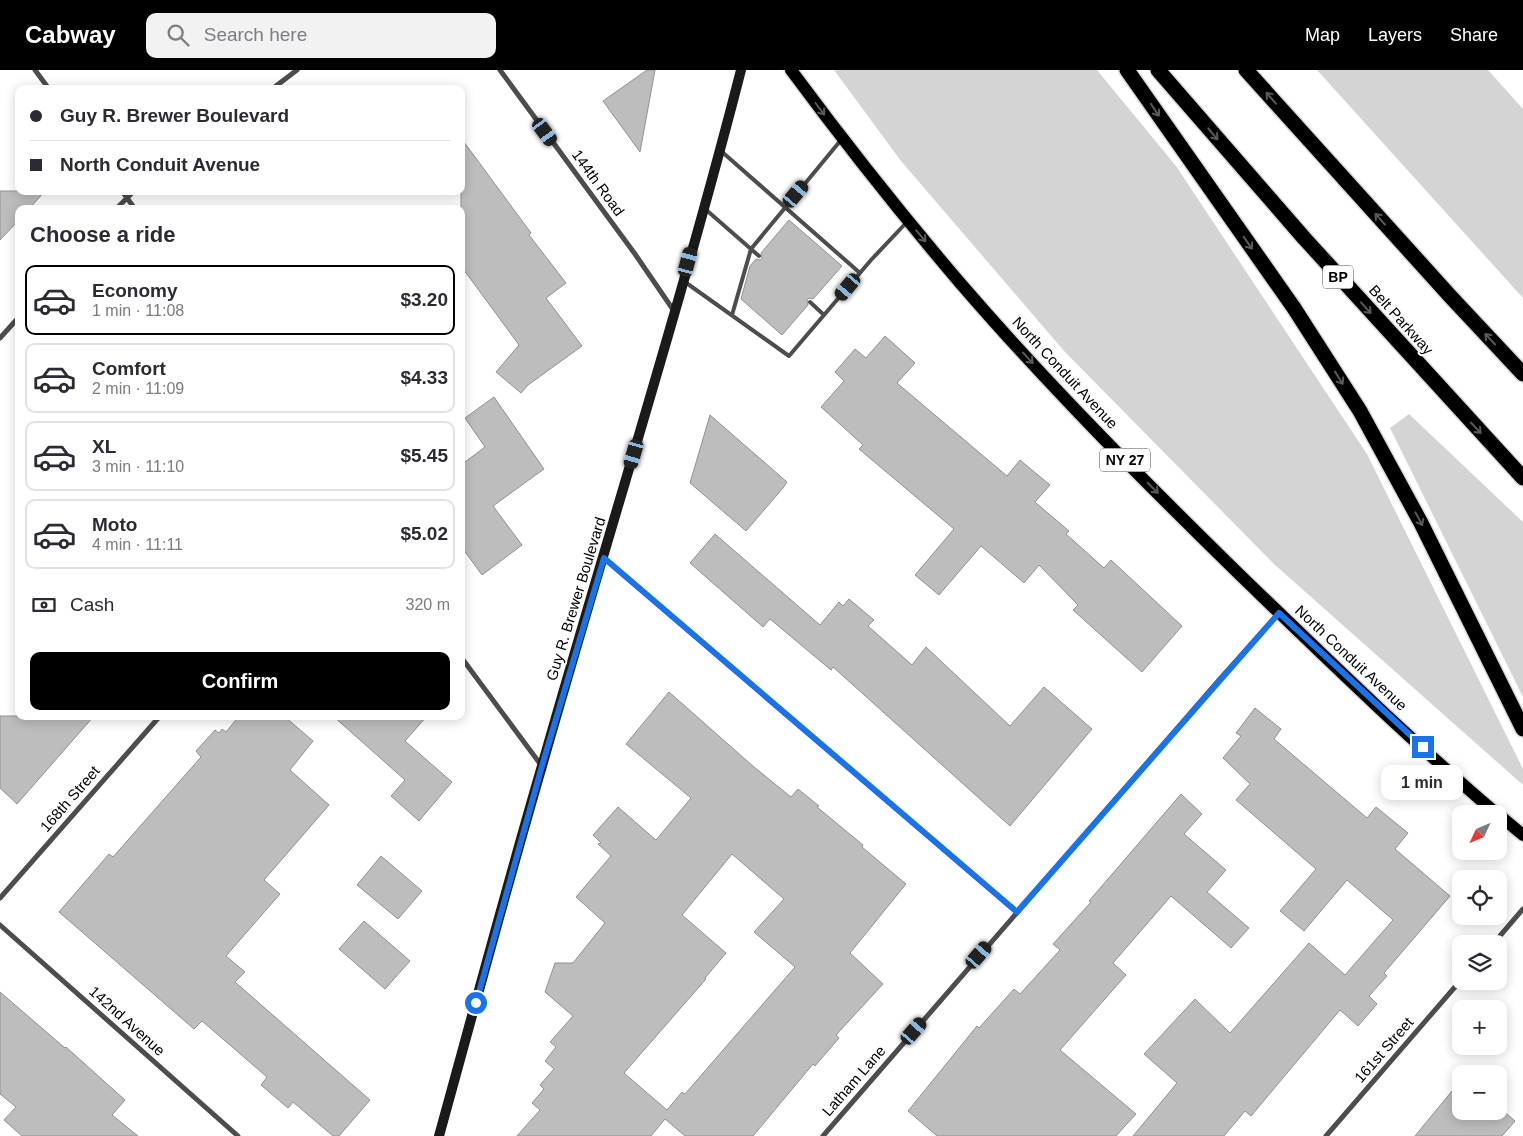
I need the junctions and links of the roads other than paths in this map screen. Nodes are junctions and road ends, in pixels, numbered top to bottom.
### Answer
1 (35, 70) edge
2 (297, 70) edge
3 (500, 70) edge
4 (741, 70) edge
5 (791, 70) edge
6 (1127, 70) edge
7 (1158, 70) edge
8 (1246, 70) edge
9 (46, 85) edge
10 (277, 85) edge
11 (842, 138) junction
12 (719, 150) junction
13 (129, 195) edge
14 (127, 197) junction
15 (120, 205) edge
16 (132, 205) edge
17 (703, 207) junction
18 (785, 207) junction
19 (908, 220) junction
20 (751, 250) junction
21 (759, 256) dead end
22 (860, 273) junction
23 (683, 280) junction
24 (810, 302) dead end
25 (674, 311) junction
26 (732, 315) junction
27 (824, 315) junction
28 (15, 321) edge
29 (0, 338) edge
30 (1523, 374) edge
31 (1523, 478) edge
32 (604, 558) junction
33 (1279, 613) junction
34 (465, 662) edge
35 (156, 720) edge
36 (1523, 729) edge
37 (542, 766) junction
38 (1488, 805) edge
39 (1508, 823) edge
40 (1523, 836) edge
41 (0, 898) edge
42 (1523, 909) edge
43 (1017, 912) junction
44 (0, 925) edge
45 (1501, 935) edge
46 (1452, 990) edge
47 (238, 1136) edge
48 (439, 1136) edge
49 (823, 1136) edge
50 (1326, 1136) edge

1 - 9 street
2 - 10 street
3 - 25 street, 144th Road
4 - 12 main road, Guy R. Brewer Boulevard
5 -> 11 main road, North Conduit Avenue / NY 27
6 -> 36 highway
7 -> 31 highway, Belt Parkway / BP
30 -> 8 highway
11 - 18 lane
11 - 19 main road, North Conduit Avenue / NY 27
12 - 17 main road, Guy R. Brewer Boulevard
12 - 18 lane
13 - 14 street
14 - 15 street
14 - 16 street
17 - 20 lane
17 - 23 main road, Guy R. Brewer Boulevard
18 - 20 lane
18 - 22 lane
19 - 22 lane
19 -> 33 main road, North Conduit Avenue / NY 27
20 - 21 lane
20 - 26 lane
22 - 27 lane
23 - 25 main road, Guy R. Brewer Boulevard
23 - 26 lane
24 - 27 lane
25 - 32 main road, Guy R. Brewer Boulevard
26 - 27 lane
28 - 29 street
32 - 37 main road, Guy R. Brewer Boulevard
32 - 43 street
33 - 38 main road, North Conduit Avenue / NY 27
33 - 43 street, Latham Lane
34 - 37 street
35 - 41 street, 168th Street
37 - 48 main road, Guy R. Brewer Boulevard
39 - 40 main road, North Conduit Avenue / NY 27
42 - 45 street
43 - 49 street, Latham Lane
44 - 47 street, 142nd Avenue
46 - 50 street, 161st Street

